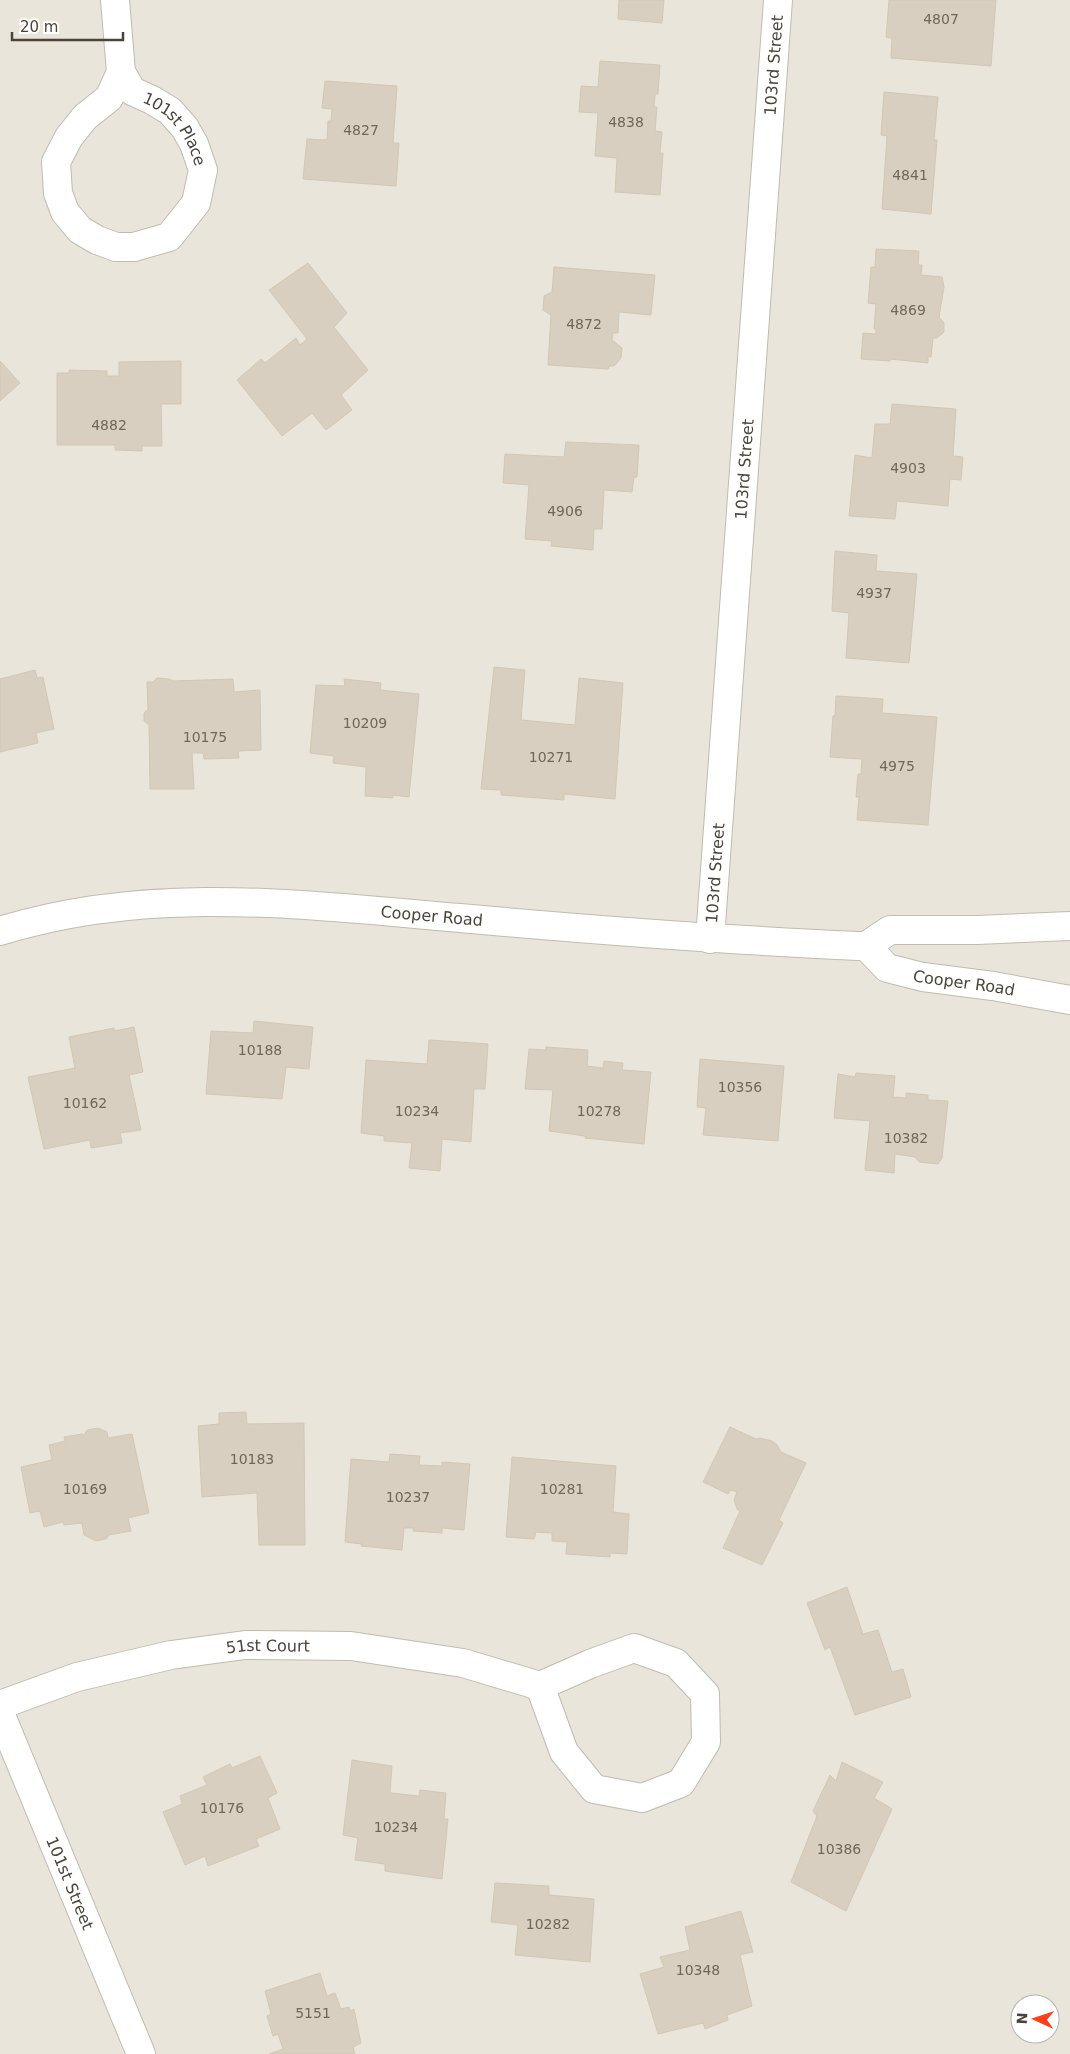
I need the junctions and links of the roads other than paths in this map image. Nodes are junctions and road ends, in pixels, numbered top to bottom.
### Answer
1 (115, 0) edge
2 (778, 0) edge
3 (121, 72) junction
4 (1070, 926) edge
5 (0, 931) edge
6 (710, 939) junction
7 (866, 946) junction
8 (1070, 1000) edge
9 (540, 1686) junction
10 (0, 1705) edge
11 (0, 1713) edge
12 (141, 2054) edge

1 - 3 street, 101st Place
2 - 6 street, 103rd Street
3 - 3 street, 101st Place
4 - 7 street
5 - 6 street, Cooper Road
6 - 7 street, Cooper Road
7 - 8 street, Cooper Road
9 - 9 street
9 - 10 street, 51st Court
11 - 12 street, 101st Street

